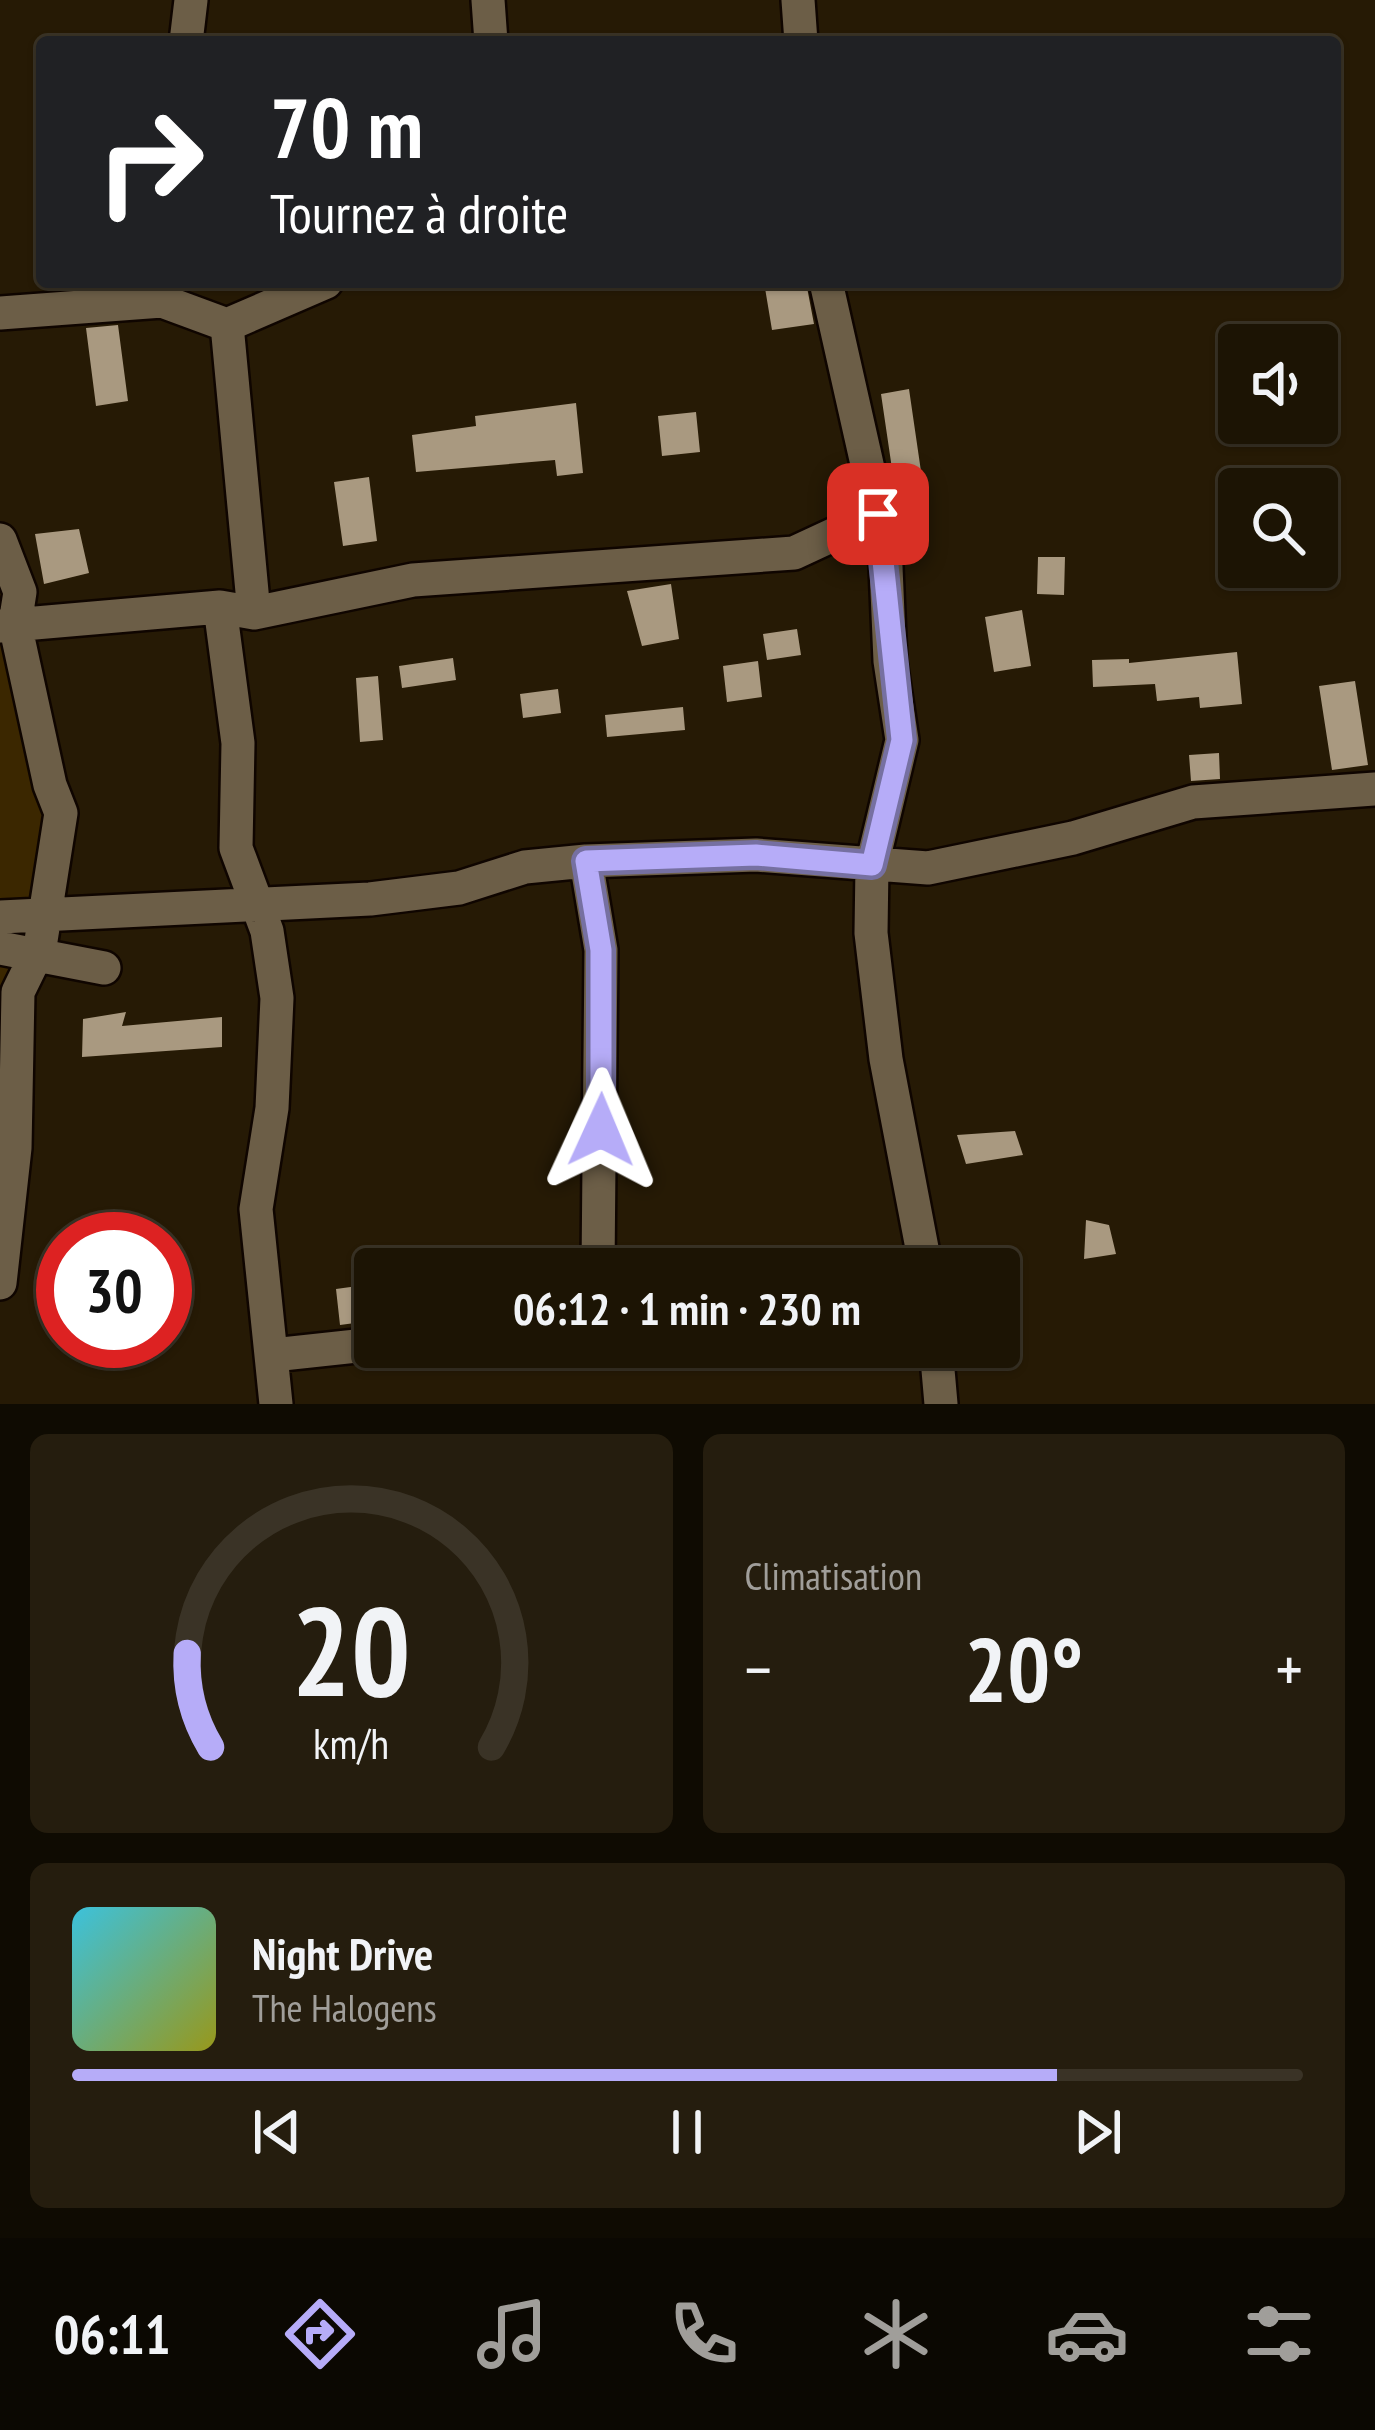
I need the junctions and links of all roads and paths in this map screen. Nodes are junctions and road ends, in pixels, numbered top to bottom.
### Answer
1 (191, 0) edge
2 (488, 0) edge
3 (797, 0) edge
4 (187, 36) edge
5 (490, 36) edge
6 (800, 36) edge
7 (312, 288) edge
8 (827, 288) edge
9 (0, 313) edge
10 (227, 325) junction
11 (878, 514) junction
12 (0, 540) edge
13 (220, 607) junction
14 (254, 613) junction
15 (8, 625) edge
16 (1375, 789) edge
17 (586, 861) junction
18 (872, 865) junction
19 (256, 901) junction
20 (44, 916) junction
21 (0, 917) edge
22 (16, 953) edge
23 (104, 968) dead end
24 (598, 1248) edge
25 (922, 1248) edge
26 (0, 1283) edge
27 (354, 1346) edge
28 (273, 1355) junction
29 (938, 1368) edge
30 (276, 1404) edge
31 (941, 1404) edge

1 - 4 street
2 - 5 street
3 - 6 street
7 - 10 street
8 - 11 street
9 - 10 street
10 - 14 street
11 - 14 street
11 - 18 street
12 - 15 street
13 - 14 street
13 - 15 street
13 - 19 street
15 - 20 street
16 - 18 street
17 - 18 street
17 - 19 street
17 - 24 street
18 - 25 street
19 - 20 street
19 - 28 street
20 - 21 street
20 - 22 street
22 - 23 street
22 - 26 street
27 - 28 street
28 - 30 street
29 - 31 street

